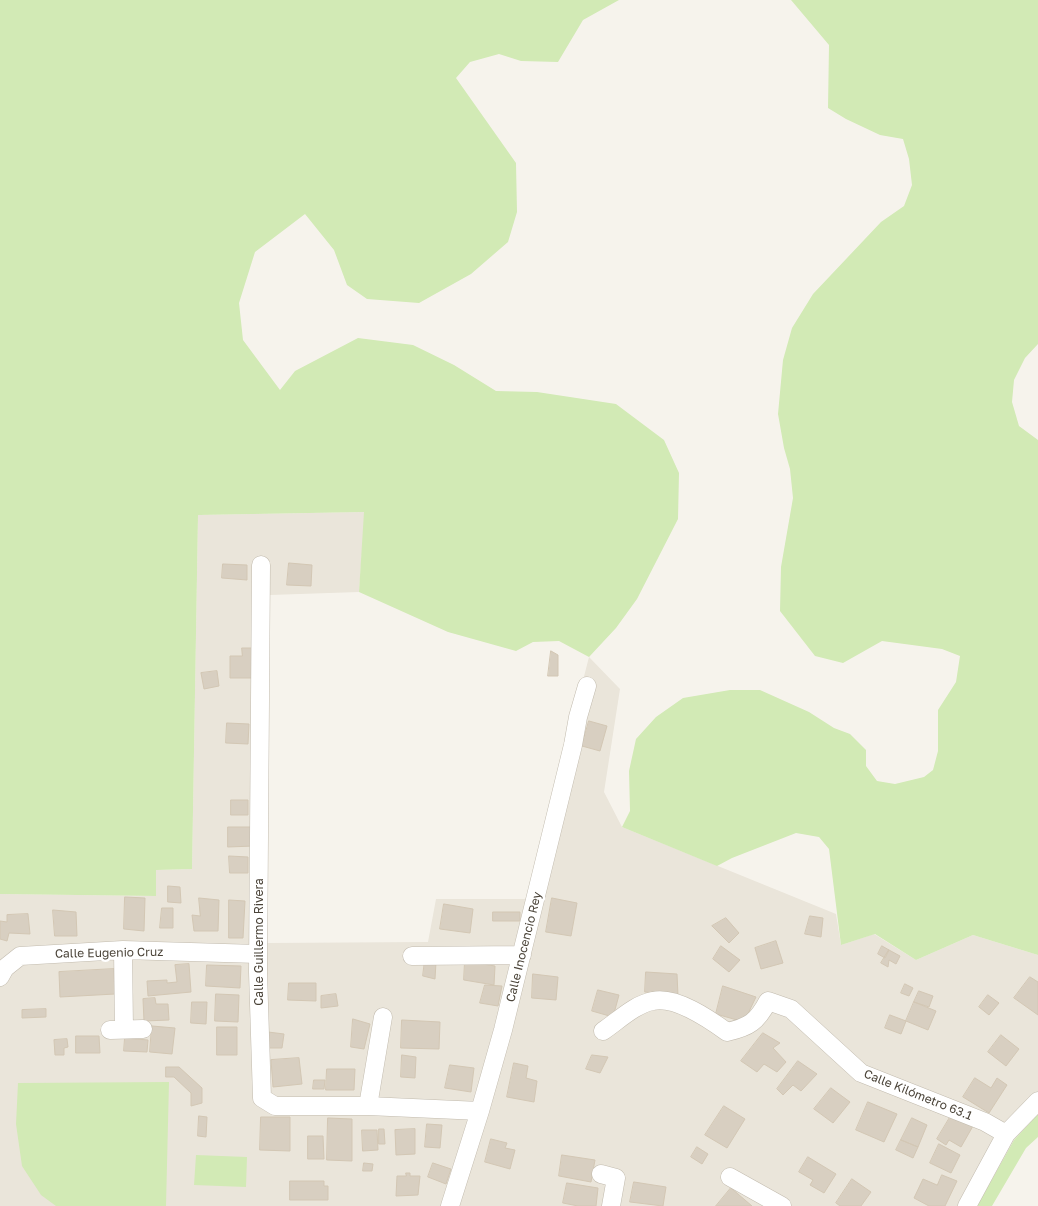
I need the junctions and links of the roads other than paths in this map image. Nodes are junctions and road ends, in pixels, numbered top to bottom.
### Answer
1 (261, 565) dead end
2 (588, 686) dead end
3 (123, 950) junction
4 (258, 954) junction
5 (522, 955) junction
6 (412, 956) dead end
7 (0, 977) edge
8 (383, 1017) dead end
9 (143, 1028) dead end
10 (603, 1031) dead end
11 (1038, 1101) edge
12 (368, 1106) junction
13 (480, 1111) junction
14 (1006, 1134) junction
15 (600, 1174) dead end
16 (730, 1177) dead end
17 (450, 1206) edge
18 (611, 1206) edge
19 (782, 1206) edge
20 (967, 1206) edge

1 - 4 street, Calle Guillermo Rivera
2 - 5 street, Calle Inocencio Rey
3 - 4 street, Calle Eugenio Cruz
3 - 7 street, Calle Eugenio Cruz
3 - 9 street
4 - 12 street, Calle Guillermo Rivera
5 - 6 street
5 - 13 street, Calle Inocencio Rey
8 - 12 street
10 - 14 street, Calle Kilómetro 63.1
11 - 14 street
12 - 13 street, Calle Guillermo Rivera
13 - 17 street, Calle Inocencio Rey
14 - 20 street
15 - 18 street
16 - 19 street

